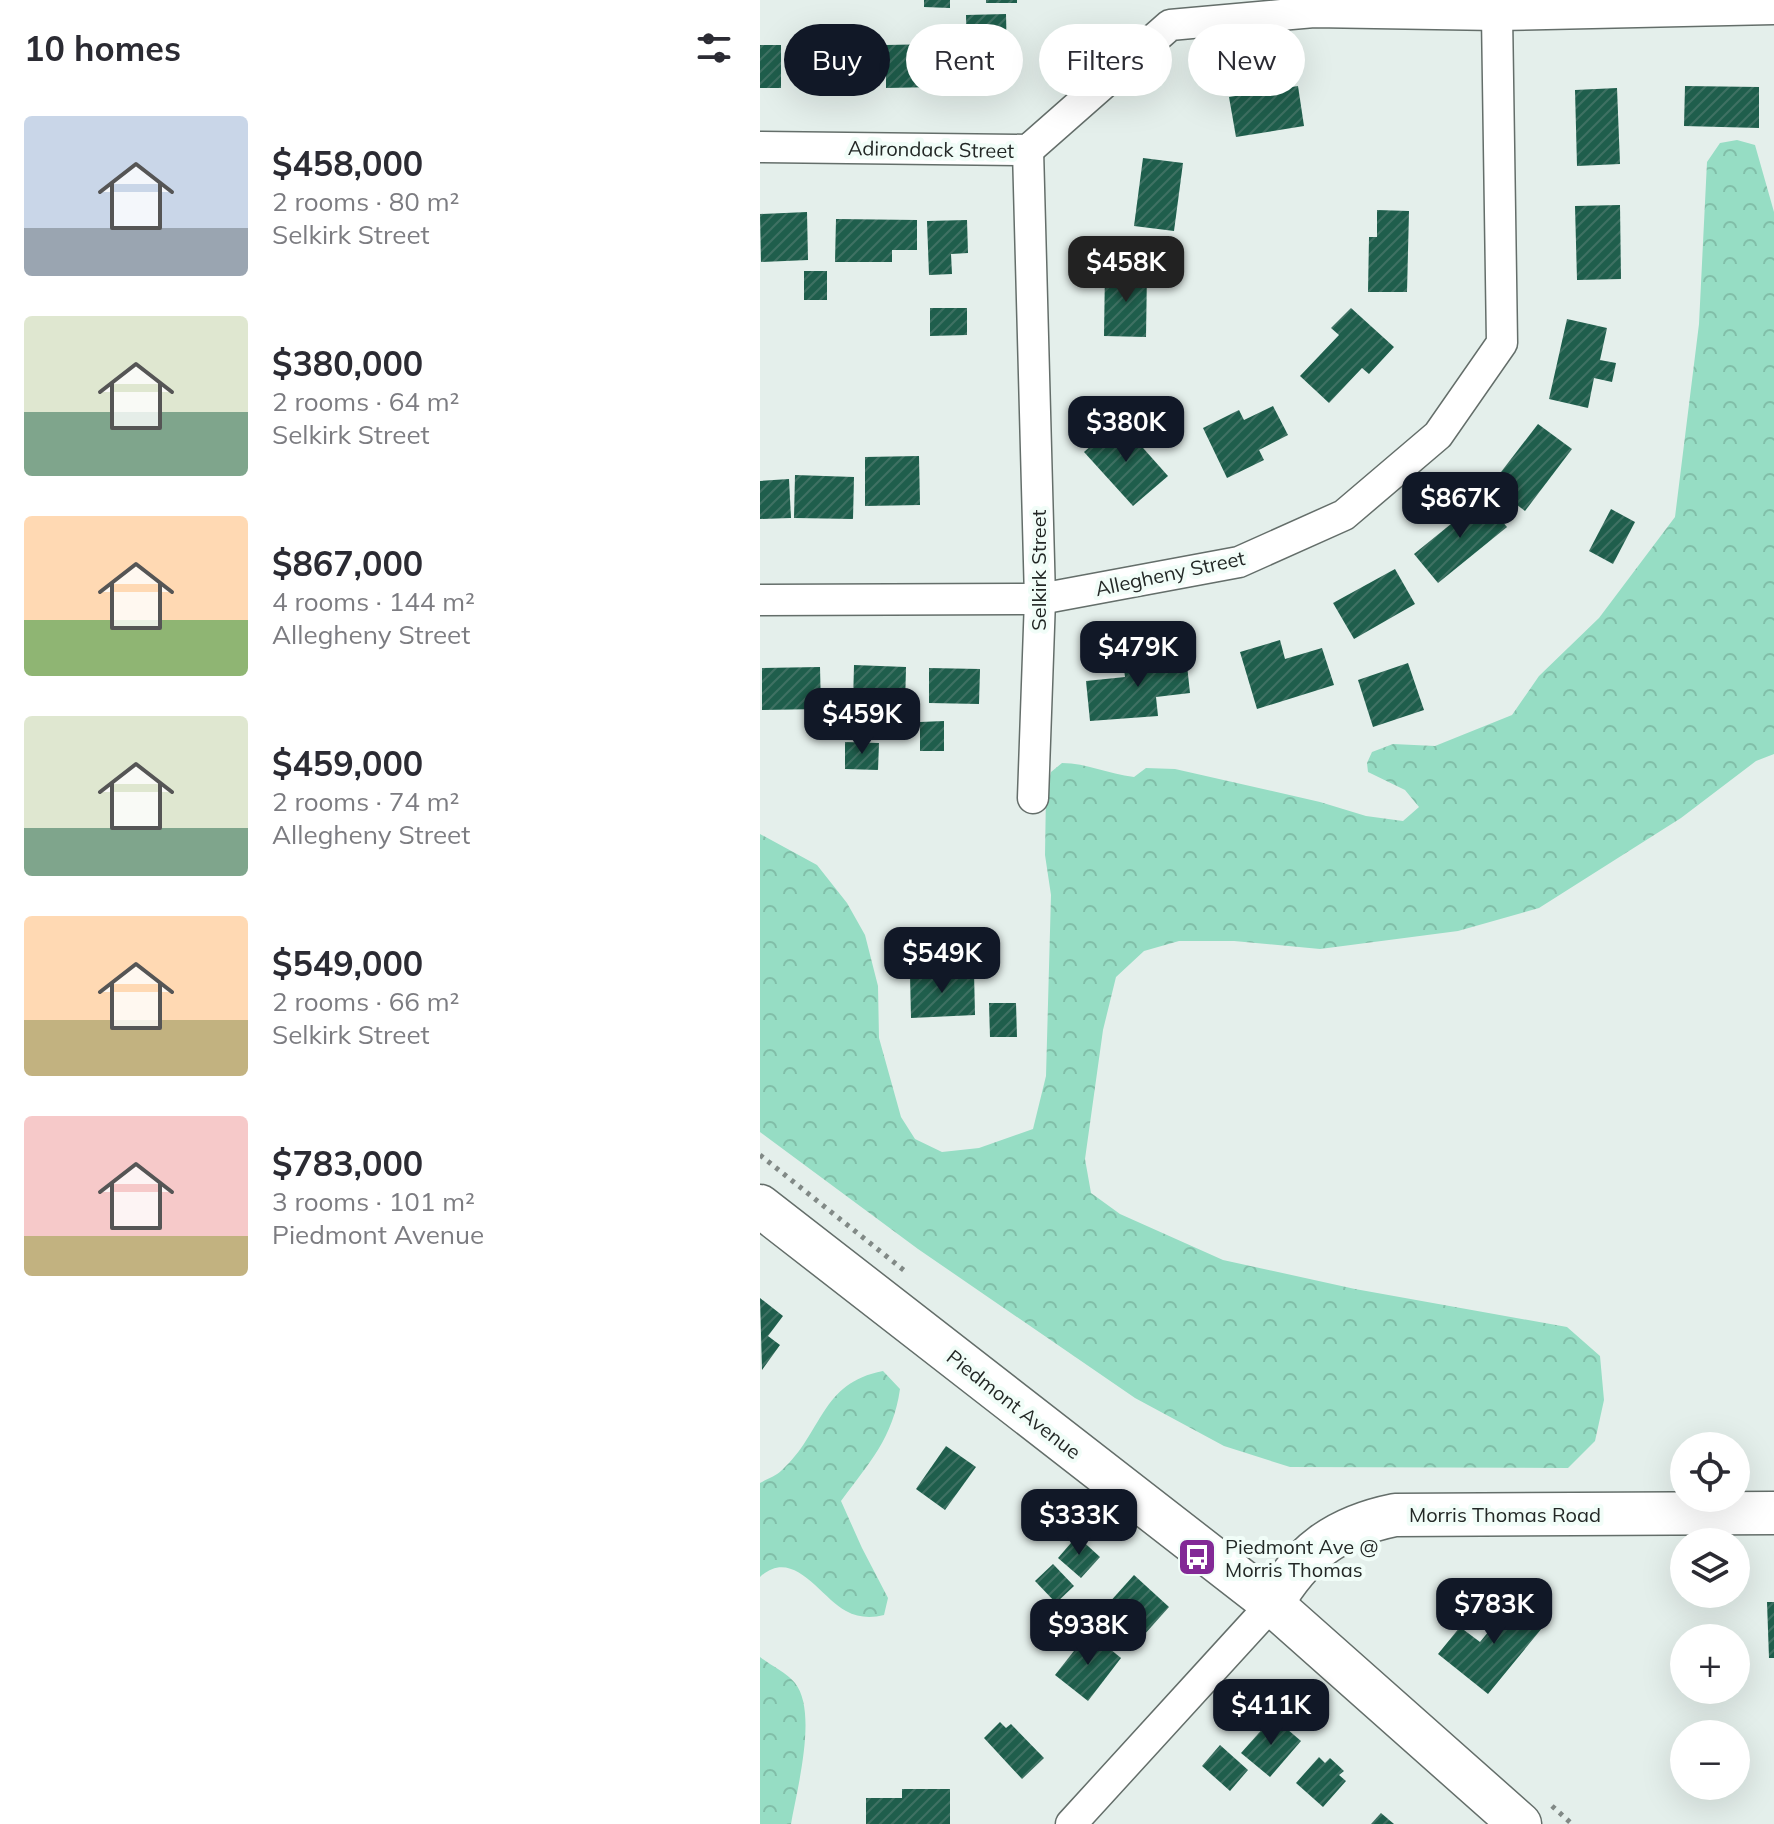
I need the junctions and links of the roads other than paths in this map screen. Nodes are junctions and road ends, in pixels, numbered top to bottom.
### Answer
1 (1774, 9) edge
2 (1497, 15) junction
3 (760, 147) edge
4 (1028, 150) junction
5 (1040, 599) junction
6 (760, 600) edge
7 (1033, 798) dead end
8 (760, 1206) edge
9 (1774, 1513) edge
10 (1272, 1604) junction
11 (1071, 1824) edge
12 (1520, 1824) edge

1 - 2 street, Adirondack Street
2 - 4 street, Adirondack Street
2 - 5 street, Allegheny Street
3 - 4 street, Adirondack Street
4 - 5 street, Selkirk Street
5 - 6 street, Allegheny Street
5 - 7 street, Selkirk Street
8 - 10 main road, Piedmont Avenue
9 - 10 main road, Morris Thomas Road
10 - 11 street
10 - 12 main road, Piedmont Avenue

